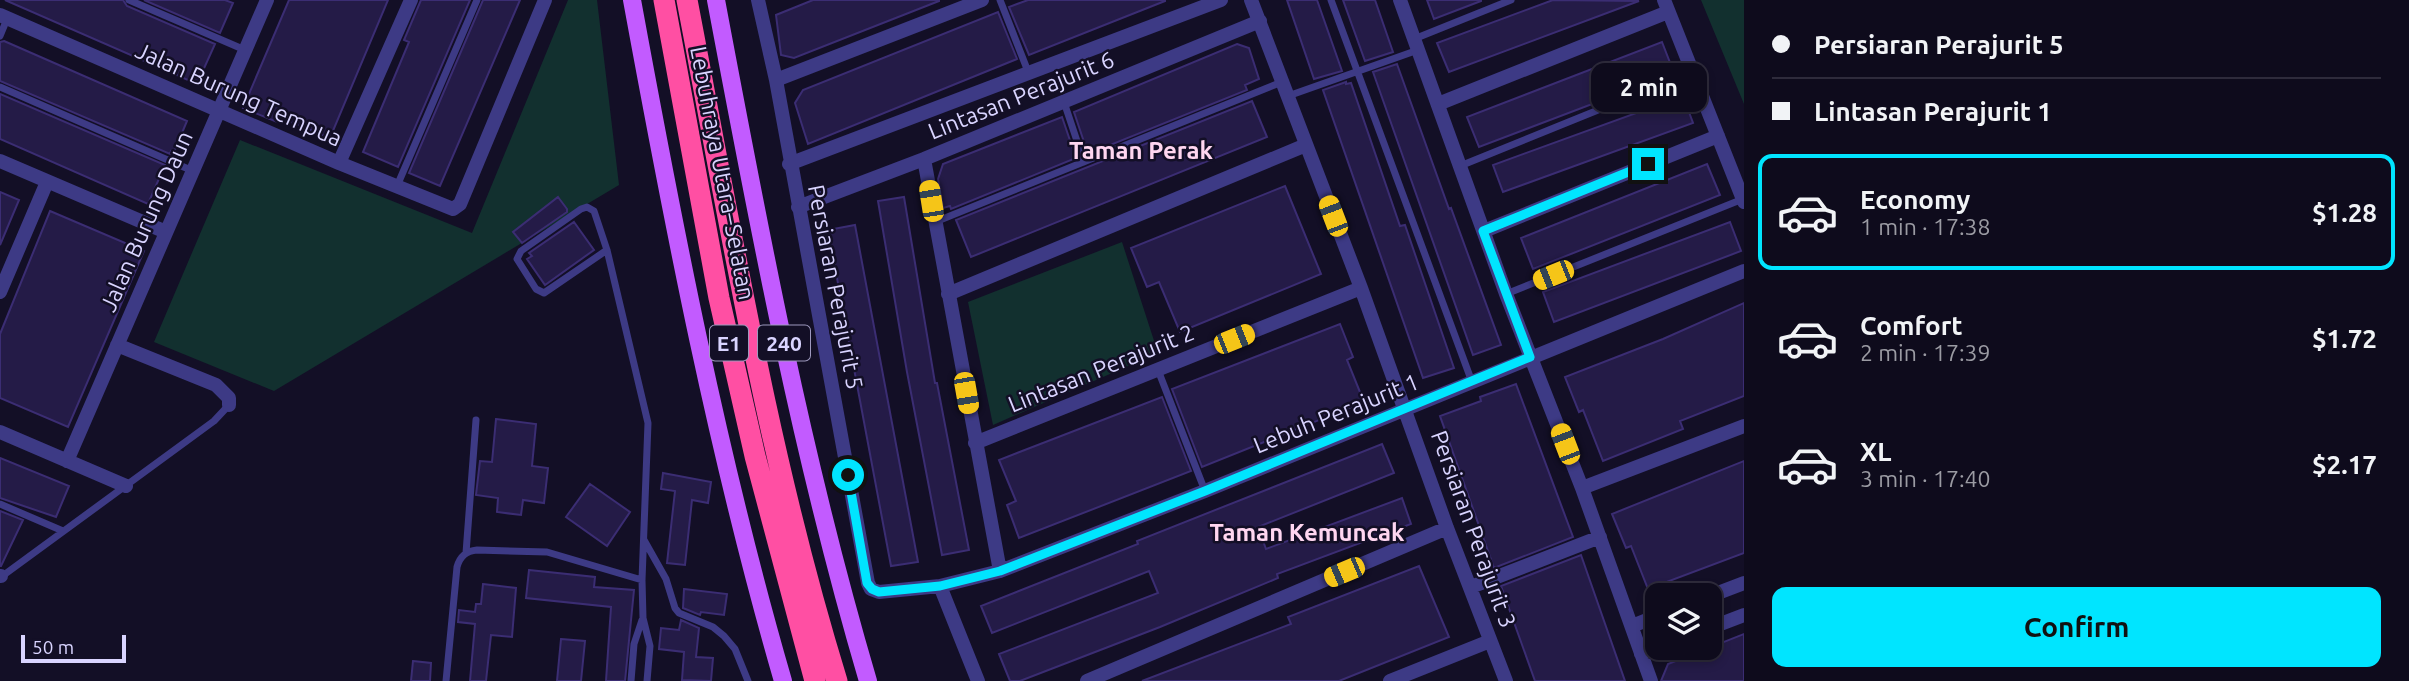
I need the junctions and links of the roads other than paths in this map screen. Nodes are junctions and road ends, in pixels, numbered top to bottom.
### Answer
1 (129, 0) edge
2 (267, 0) edge
3 (411, 0) edge
4 (477, 0) edge
5 (545, 0) edge
6 (664, 0) edge
7 (758, 0) edge
8 (982, 0) edge
9 (1000, 0) edge
10 (1221, 0) edge
11 (1251, 0) edge
12 (1331, 0) edge
13 (1400, 0) edge
14 (1511, 0) edge
15 (716, 1) edge
16 (688, 5) edge
17 (1666, 6) edge
18 (634, 7) edge
19 (4, 16) edge
20 (1260, 21) junction
21 (0, 36) edge
22 (1416, 44) junction
23 (245, 50) junction
24 (1357, 71) junction
25 (1692, 72) junction
26 (1029, 74) junction
27 (775, 80) junction
28 (0, 86) edge
29 (1285, 89) junction
30 (1064, 102) junction
31 (1437, 104) junction
32 (220, 109) junction
33 (1718, 136) junction
34 (1306, 145) junction
35 (924, 159) junction
36 (0, 161) edge
37 (1084, 162) junction
38 (339, 163) junction
39 (789, 164) junction
40 (1460, 166) junction
41 (193, 171) junction
42 (47, 182) junction
43 (397, 186) junction
44 (1743, 201) edge
45 (798, 207) junction
46 (934, 222) junction
47 (1483, 231) junction
48 (166, 232) junction
49 (607, 250) junction
50 (1744, 271) edge
51 (1361, 288) junction
52 (0, 292) edge
53 (948, 294) junction
54 (1506, 294) junction
55 (117, 345) junction
56 (1530, 357) junction
57 (1158, 370) junction
58 (1472, 382) junction
59 (229, 405) joint
60 (1405, 409) junction
61 (476, 420) dead end
62 (1744, 426) edge
63 (0, 432) edge
64 (975, 443) junction
65 (67, 461) junction
66 (126, 486) junction
67 (1582, 488) junction
68 (1205, 491) junction
69 (0, 504) edge
70 (1447, 528) junction
71 (64, 531) junction
72 (1600, 537) junction
73 (644, 539) junction
74 (466, 553) junction
75 (1000, 571) junction
76 (0, 576) edge
77 (642, 580) junction
78 (867, 583) joint
79 (1744, 583) edge
80 (940, 586) junction
81 (1471, 587) junction
82 (1722, 591) edge
83 (1744, 615) edge
84 (643, 618) junction
85 (1645, 621) edge
86 (1722, 623) edge
87 (1632, 626) junction
88 (1490, 641) junction
89 (1645, 653) edge
90 (1641, 654) junction
91 (1116, 675) edge
92 (446, 681) edge
93 (631, 681) edge
94 (647, 681) edge
95 (748, 681) edge
96 (783, 681) edge
97 (815, 681) edge
98 (837, 681) edge
99 (868, 681) edge
100 (978, 681) edge
101 (1087, 681) edge
102 (1390, 681) edge
103 (1506, 681) edge
104 (1651, 681) edge

1 - 23 lane
2 - 23 street, Jalan Burung Daun
3 - 38 street
4 - 43 lane
5 - 43 street, Jalan Burung Tempua
6 - 97 highway, Lebuhraya Utara–Selatan / E1
7 - 27 street, Persiaran Perajurit 5
8 - 27 street
9 - 26 lane
10 - 26 street, Lintasan Perajurit 6
11 - 20 street, Persiaran Perajurit 3
12 - 24 lane
13 - 22 street
14 - 22 lane
15 - 99 main road, 240
16 - 98 highway, Lebuhraya Utara–Selatan / E1
17 - 25 street
17 - 31 street
18 - 96 main road
19 - 21 lane
19 - 32 street, Jalan Burung Tempua
20 - 29 street, Persiaran Perajurit 3
20 - 30 street, Lintasan Perajurit 6
22 - 24 lane
22 - 31 street
23 - 32 street, Jalan Burung Daun
24 - 29 lane
24 - 58 lane
25 - 33 street
25 - 40 lane
26 - 39 street, Lintasan Perajurit 6
27 - 39 street, Persiaran Perajurit 5
28 - 41 lane
29 - 34 street, Persiaran Perajurit 3
29 - 37 lane
30 - 35 street, Lintasan Perajurit 6
30 - 37 lane
31 - 40 street
32 - 38 street, Jalan Burung Tempua
32 - 41 street, Jalan Burung Daun
33 - 44 street
33 - 47 street
34 - 51 street, Persiaran Perajurit 3
34 - 53 street
35 - 45 street, Lintasan Perajurit 6
35 - 46 street
36 - 42 street
37 - 46 lane
38 - 43 street, Jalan Burung Tempua
39 - 45 street, Persiaran Perajurit 5
40 - 47 street
41 - 48 street, Jalan Burung Daun
42 - 48 street
42 - 52 street
44 - 54 lane
45 - 78 street, Persiaran Perajurit 5
46 - 53 street
47 - 54 street
48 - 55 street, Jalan Burung Daun
49 - 49 lane
49 - 73 lane
50 - 56 street, Lebuh Perajurit 1
51 - 57 street, Lintasan Perajurit 2
51 - 60 street, Persiaran Perajurit 3
53 - 64 street
54 - 56 street
55 - 59 street
55 - 65 street, Jalan Burung Daun
56 - 58 street, Lebuh Perajurit 1
56 - 67 street
57 - 64 street, Lintasan Perajurit 2
57 - 68 lane
58 - 60 street, Lebuh Perajurit 1
59 - 66 lane
60 - 68 street, Lebuh Perajurit 1
60 - 70 street, Persiaran Perajurit 3
61 - 74 lane
62 - 67 street
63 - 65 street
64 - 75 street
65 - 66 street
66 - 71 lane
67 - 72 street
68 - 75 street, Lebuh Perajurit 1
69 - 71 lane
70 - 81 street, Persiaran Perajurit 3
70 - 91 street
71 - 76 lane
72 - 81 street
72 - 87 street
73 - 77 lane
73 - 95 lane
74 - 77 lane
74 - 92 lane
75 - 80 street, Lebuh Perajurit 1
77 - 84 lane
78 - 80 street, Lebuh Perajurit 1
79 - 82 street
80 - 100 street
81 - 88 street, Persiaran Perajurit 3
83 - 86 street
84 - 93 lane
84 - 94 lane
85 - 87 street
87 - 90 street
88 - 102 street
88 - 103 street, Persiaran Perajurit 3
89 - 90 street
90 - 104 street
91 - 101 street

